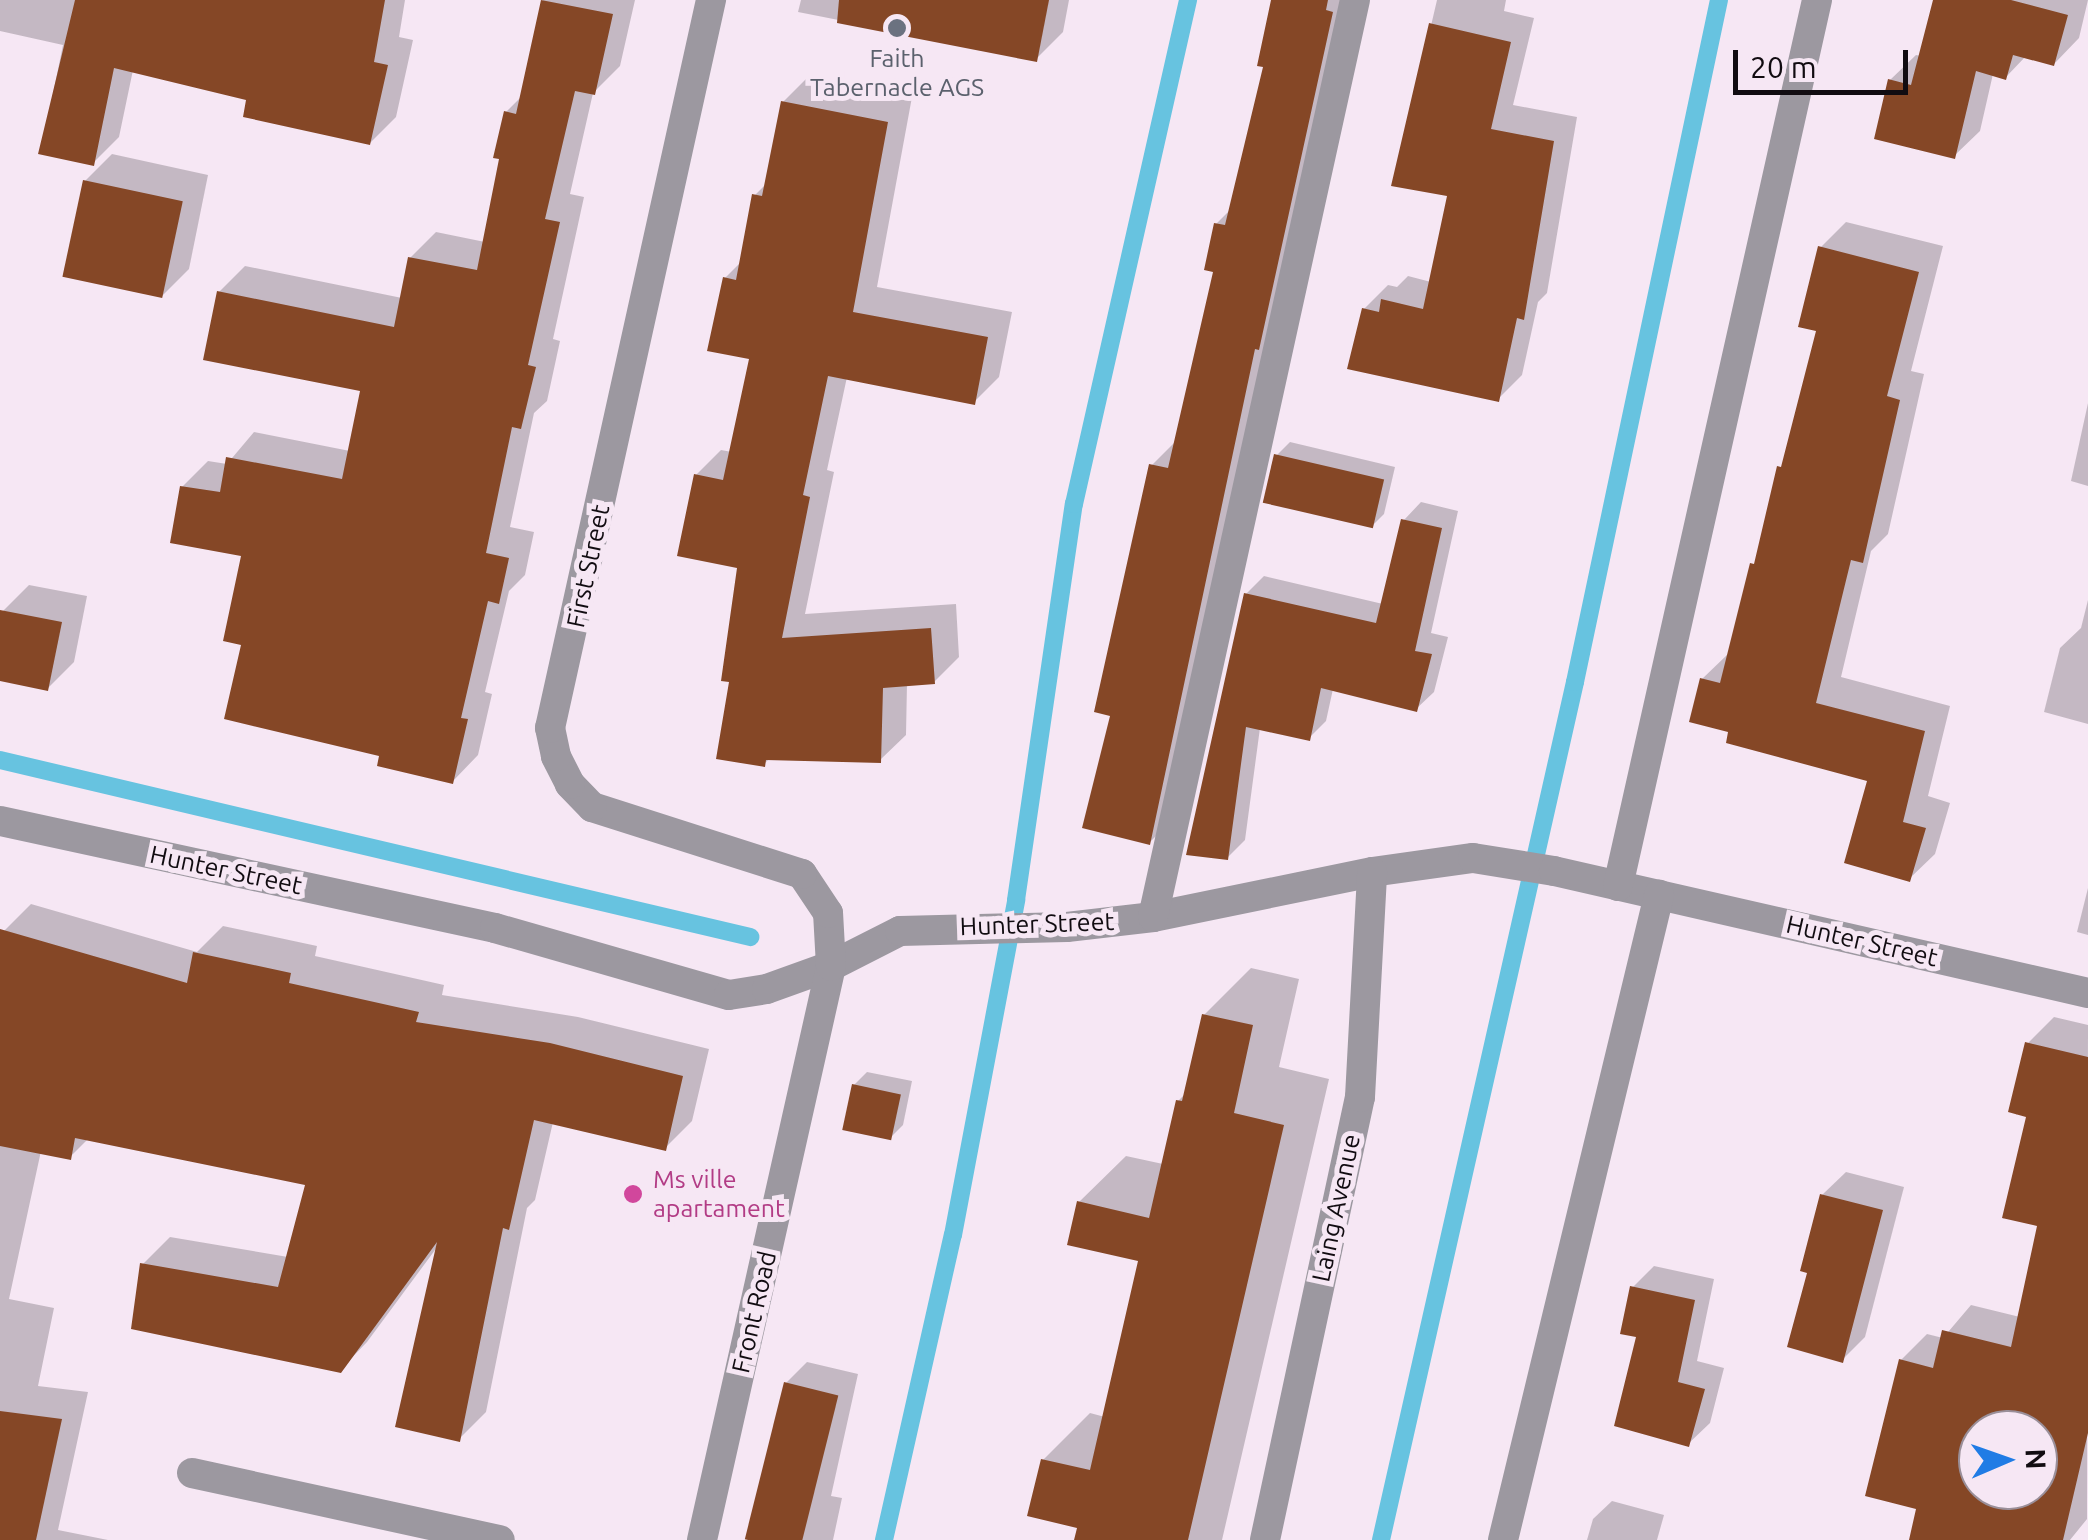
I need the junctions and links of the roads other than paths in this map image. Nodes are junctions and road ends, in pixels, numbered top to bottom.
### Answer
1 (711, 0) edge
2 (1355, 0) edge
3 (1817, 0) edge
4 (0, 821) edge
5 (1372, 872) junction
6 (1618, 886) junction
7 (1659, 895) junction
8 (1153, 917) junction
9 (831, 966) junction
10 (2088, 992) edge
11 (192, 1472) dead end
12 (500, 1540) edge
13 (702, 1540) edge
14 (1265, 1540) edge
15 (1503, 1540) edge

1 - 9 street, First Street
2 - 8 street
3 - 6 street
4 - 9 street, Hunter Street
5 - 6 street, Hunter Street
5 - 8 street, Hunter Street
5 - 14 street, Laing Avenue
6 - 7 street, Hunter Street
7 - 10 street, Hunter Street
7 - 15 street
8 - 9 street, Hunter Street
9 - 13 street, Front Road
11 - 12 street

